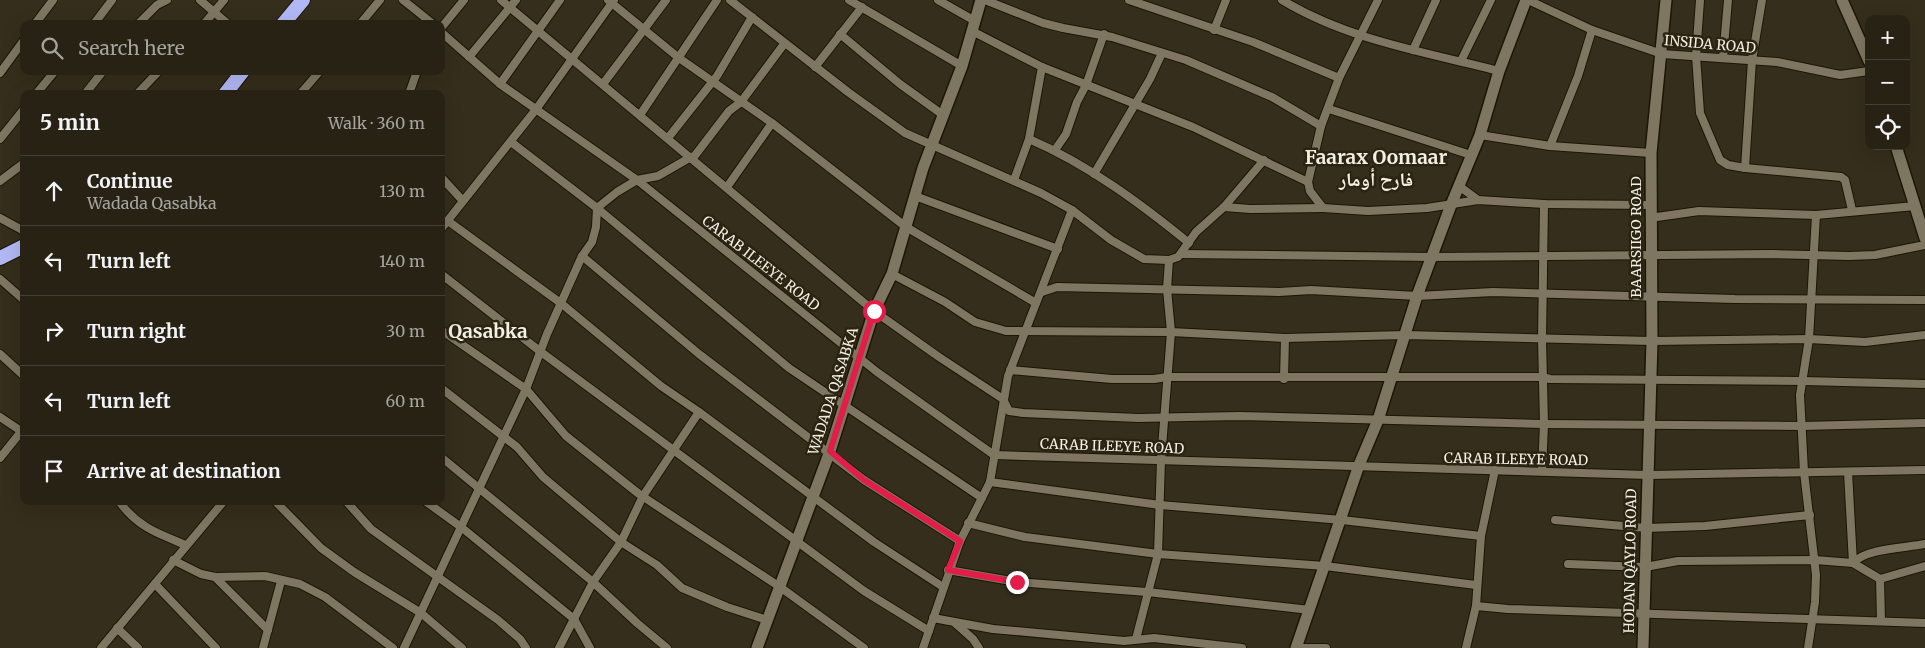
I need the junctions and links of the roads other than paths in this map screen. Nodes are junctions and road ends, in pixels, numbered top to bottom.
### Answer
1 (53, 0) edge
2 (112, 0) edge
3 (167, 0) edge
4 (200, 0) edge
5 (224, 0) edge
6 (303, 0) edge
7 (380, 0) edge
8 (403, 0) edge
9 (464, 0) edge
10 (501, 0) edge
11 (516, 0) edge
12 (560, 0) edge
13 (666, 0) edge
14 (717, 0) edge
15 (730, 0) edge
16 (849, 0) edge
17 (938, 0) edge
18 (981, 0) edge
19 (985, 0) edge
20 (1226, 0) edge
21 (1282, 0) edge
22 (1378, 0) edge
23 (1436, 0) edge
24 (1491, 0) edge
25 (1527, 0) edge
26 (1666, 0) edge
27 (1700, 0) edge
28 (1728, 0) edge
29 (1762, 0) edge
30 (1842, 0) edge
31 (611, 1) edge
32 (1133, 1) edge
33 (510, 8) junction
34 (862, 8) junction
35 (215, 11) junction
36 (752, 17) junction
37 (38, 20) edge
38 (97, 20) edge
39 (142, 20) edge
40 (207, 20) edge
41 (224, 20) edge
42 (286, 20) edge
43 (363, 20) edge
44 (428, 20) edge
45 (445, 25) edge
46 (973, 26) junction
47 (643, 28) junction
48 (1214, 30) junction
49 (1592, 30) junction
50 (538, 31) junction
51 (445, 34) edge
52 (840, 34) junction
53 (1104, 34) junction
54 (1360, 36) junction
55 (784, 44) junction
56 (20, 45) edge
57 (1413, 50) junction
58 (1162, 53) junction
59 (1662, 54) junction
60 (1696, 56) junction
61 (469, 57) junction
62 (679, 58) junction
63 (1723, 58) junction
64 (572, 59) junction
65 (1752, 60) junction
66 (1869, 60) edge
67 (1461, 61) junction
68 (962, 66) junction
69 (815, 67) junction
70 (1042, 67) junction
71 (1498, 71) junction
72 (0, 72) edge
73 (1865, 72) edge
74 (52, 75) edge
75 (101, 75) edge
76 (155, 75) edge
77 (240, 75) edge
78 (317, 75) edge
79 (416, 75) edge
80 (1339, 78) junction
81 (711, 81) junction
82 (500, 84) junction
83 (603, 84) junction
84 (1086, 86) junction
85 (39, 90) edge
86 (88, 90) edge
87 (141, 90) edge
88 (228, 90) edge
89 (303, 90) edge
90 (410, 90) edge
91 (741, 102) junction
92 (1133, 105) junction
93 (537, 108) junction
94 (1329, 109) junction
95 (20, 114) edge
96 (640, 115) junction
97 (943, 115) junction
98 (772, 123) junction
99 (1321, 126) junction
100 (1480, 135) junction
101 (668, 138) junction
102 (0, 139) edge
103 (1029, 139) junction
104 (511, 142) junction
105 (931, 145) junction
106 (1550, 146) junction
107 (1055, 150) junction
108 (1897, 150) edge
109 (1651, 153) junction
110 (1471, 156) junction
111 (692, 158) junction
112 (1264, 160) junction
113 (1745, 168) junction
114 (20, 169) edge
115 (1094, 174) junction
116 (637, 180) junction
117 (1014, 180) junction
118 (0, 181) edge
119 (445, 182) edge
120 (1308, 182) junction
121 (1459, 186) junction
122 (727, 187) junction
123 (915, 196) junction
124 (1478, 200) junction
125 (463, 202) junction
126 (1544, 204) junction
127 (1451, 205) junction
128 (1650, 206) junction
129 (1915, 206) junction
130 (1224, 207) junction
131 (597, 208) junction
132 (1322, 208) junction
133 (1072, 210) junction
134 (1852, 210) junction
135 (1816, 215) junction
136 (0, 218) edge
137 (1650, 218) junction
138 (448, 221) junction
139 (445, 224) edge
140 (906, 226) junction
141 (20, 229) edge
142 (1925, 238) edge
143 (1189, 243) junction
144 (1925, 245) edge
145 (20, 248) edge
146 (1058, 249) junction
147 (1182, 254) junction
148 (1652, 255) junction
149 (582, 256) junction
150 (1544, 256) junction
151 (1814, 256) junction
152 (1432, 257) junction
153 (0, 258) edge
154 (1169, 260) junction
155 (892, 274) junction
156 (445, 277) edge
157 (0, 279) edge
158 (1167, 290) junction
159 (1042, 292) junction
160 (1544, 294) junction
161 (20, 296) edge
162 (1417, 296) junction
163 (1651, 297) junction
164 (1812, 298) junction
165 (1925, 300) edge
166 (1036, 303) junction
167 (562, 304) junction
168 (874, 311) junction
169 (1025, 331) junction
170 (1171, 332) junction
171 (445, 333) edge
172 (1405, 335) junction
173 (1925, 336) edge
174 (1284, 338) junction
175 (1809, 339) junction
176 (1542, 340) junction
177 (1652, 342) junction
178 (541, 352) junction
179 (0, 354) edge
180 (860, 357) junction
181 (1010, 370) junction
182 (20, 372) edge
183 (1167, 377) junction
184 (1542, 377) junction
185 (1392, 378) junction
186 (1284, 379) junction
187 (1650, 380) junction
188 (1804, 381) junction
189 (1925, 384) edge
190 (526, 389) junction
191 (445, 391) edge
192 (1004, 399) junction
193 (843, 404) junction
194 (699, 412) junction
195 (0, 417) edge
196 (1164, 418) junction
197 (1378, 420) junction
198 (1925, 423) edge
199 (1544, 424) junction
200 (1649, 425) junction
201 (1802, 426) junction
202 (20, 428) edge
203 (20, 434) edge
204 (504, 436) junction
205 (673, 449) junction
206 (830, 451) junction
207 (994, 455) junction
208 (0, 458) edge
209 (445, 460) edge
210 (1161, 460) junction
211 (1359, 465) junction
212 (1495, 470) junction
213 (1925, 470) edge
214 (1542, 471) junction
215 (1804, 472) junction
216 (1848, 472) junction
217 (1648, 475) junction
218 (990, 482) junction
219 (478, 489) junction
220 (643, 496) junction
221 (813, 496) junction
222 (982, 498) junction
223 (122, 505) edge
224 (221, 505) edge
225 (279, 505) edge
226 (350, 505) edge
227 (431, 505) edge
228 (1160, 505) junction
229 (1810, 515) junction
230 (1342, 520) junction
231 (1555, 520) dead end
232 (968, 522) junction
233 (461, 527) junction
234 (1646, 528) junction
235 (1482, 536) junction
236 (797, 540) junction
237 (960, 541) junction
238 (621, 542) junction
239 (1925, 544) edge
240 (186, 545) junction
241 (1158, 554) junction
242 (173, 560) junction
243 (1815, 560) junction
244 (1853, 563) junction
245 (1568, 564) dead end
246 (1326, 566) junction
247 (1925, 566) edge
248 (1645, 567) junction
249 (948, 570) junction
250 (439, 577) junction
251 (215, 578) junction
252 (1880, 579) junction
253 (282, 581) junction
254 (593, 582) junction
255 (155, 584) junction
256 (1476, 585) junction
257 (780, 587) junction
258 (943, 587) junction
259 (1148, 592) junction
260 (1476, 606) junction
261 (1310, 610) junction
262 (1644, 612) junction
263 (421, 613) junction
264 (933, 618) junction
265 (574, 619) junction
266 (767, 620) junction
267 (1812, 620) junction
268 (1881, 620) junction
269 (953, 622) junction
270 (1925, 623) edge
271 (117, 628) junction
272 (268, 630) junction
273 (929, 630) junction
274 (1136, 639) junction
275 (1123, 645) edge
276 (100, 648) edge
277 (138, 648) edge
278 (216, 648) edge
279 (263, 648) edge
280 (393, 648) edge
281 (404, 648) edge
282 (462, 648) edge
283 (526, 648) edge
284 (559, 648) edge
285 (590, 648) edge
286 (667, 648) edge
287 (757, 648) edge
288 (864, 648) edge
289 (923, 648) edge
290 (979, 648) edge
291 (1242, 648) edge
292 (1296, 648) edge
293 (1301, 648) edge
294 (1326, 648) edge
295 (1466, 648) edge
296 (1643, 648) edge
297 (1808, 648) edge

1 - 37 street
2 - 38 street
3 - 39 street
4 - 35 street
5 - 35 street
6 - 42 highway
7 - 43 street
8 - 44 street
9 - 45 street
10 - 33 street
11 - 33 street
12 - 50 street
13 - 47 street
14 - 62 street
15 - 36 street
16 - 34 street
17 - 46 street
18 - 46 street, WADADA QASABKA
19 - 53 street
20 - 48 street
21 - 54 street
22 - 54 street
23 - 57 street
24 - 67 street
25 - 49 street, INSIDA ROAD
25 - 71 street
26 - 59 street, BAARSIIGO ROAD
27 - 60 street
28 - 63 street
29 - 65 street
30 - 66 street
31 - 47 street
31 - 64 street
32 - 48 street
33 - 50 street
33 - 61 street
34 - 52 street
34 - 68 street
35 - 40 street
35 - 41 street
36 - 55 street
36 - 81 street
46 - 68 street, WADADA QASABKA
46 - 70 street
47 - 62 street
47 - 83 street
48 - 80 street
49 - 59 street, INSIDA ROAD
49 - 106 street
50 - 64 street
50 - 82 street
51 - 61 street, CARAB ILEEYE ROAD
52 - 69 street
52 - 97 street
53 - 58 street
53 - 84 street
54 - 57 street
54 - 80 street
55 - 69 street
55 - 91 street
56 - 72 street
57 - 67 street
58 - 92 street
58 - 99 street
59 - 60 street, INSIDA ROAD
59 - 109 street, BAARSIIGO ROAD
60 - 63 street, INSIDA ROAD
60 - 113 street
61 - 82 street, CARAB ILEEYE ROAD
62 - 81 street
62 - 96 street
63 - 65 street, INSIDA ROAD
64 - 83 street
64 - 93 street
65 - 73 street, INSIDA ROAD
65 - 113 street
67 - 71 street
68 - 97 street, WADADA QASABKA
69 - 105 street
70 - 84 street
70 - 103 street
71 - 100 street
74 - 85 street
75 - 86 street
76 - 87 street
77 - 88 highway
78 - 89 street
79 - 90 street
80 - 94 street
81 - 91 street
81 - 101 street
82 - 93 street, CARAB ILEEYE ROAD
83 - 96 street
84 - 92 street
84 - 107 street
91 - 98 street
91 - 111 street
92 - 112 street
92 - 115 street
93 - 104 street
93 - 116 street, CARAB ILEEYE ROAD
94 - 99 street
94 - 110 street
95 - 102 street
96 - 101 street
97 - 105 street, WADADA QASABKA
98 - 122 street
98 - 140 street
99 - 120 street
100 - 106 street
100 - 110 street
101 - 111 street
103 - 107 street
103 - 117 street
104 - 125 street
104 - 131 street
105 - 117 street
105 - 123 street, WADADA QASABKA
106 - 109 street
107 - 115 street
108 - 129 street
109 - 128 street, BAARSIIGO ROAD
110 - 121 street
111 - 116 street
111 - 122 street
112 - 120 street
112 - 130 street
113 - 134 street
114 - 118 street
115 - 143 street
116 - 131 street
116 - 180 street, CARAB ILEEYE ROAD
117 - 133 street
119 - 125 street
120 - 132 street
121 - 124 street
121 - 127 street
122 - 168 street
123 - 140 street, WADADA QASABKA
123 - 146 street
124 - 126 street
124 - 127 street
125 - 138 street
126 - 128 street
126 - 150 street
127 - 132 street
127 - 152 street
128 - 137 street, BAARSIIGO ROAD
129 - 134 street
129 - 142 street
130 - 132 street
130 - 143 street
131 - 149 street
131 - 193 street
133 - 146 street
133 - 154 street
134 - 135 street
135 - 137 street
135 - 151 street
136 - 141 street
137 - 148 street, BAARSIIGO ROAD
138 - 139 street
138 - 167 street
140 - 155 street, WADADA QASABKA
140 - 166 street
143 - 147 street
144 - 151 street
145 - 153 highway
146 - 159 street
147 - 152 street
147 - 154 street
148 - 150 street
148 - 151 street
148 - 163 street, BAARSIIGO ROAD
149 - 167 street
149 - 206 street
150 - 152 street
150 - 160 street
151 - 164 street
152 - 162 street
154 - 158 street
155 - 168 street, WADADA QASABKA
155 - 169 street
156 - 178 street
157 - 161 street
158 - 159 street
158 - 162 street
158 - 170 street
159 - 166 street
160 - 162 street
160 - 163 street
160 - 176 street
162 - 172 street
163 - 164 street
163 - 177 street, BAARSIIGO ROAD
164 - 165 street
164 - 175 street
166 - 169 street
167 - 178 street
167 - 194 street
168 - 180 street, WADADA QASABKA
168 - 192 street
169 - 170 street
169 - 181 street
170 - 174 street
170 - 183 street
171 - 190 street
172 - 174 street
172 - 176 street
172 - 185 street
173 - 175 street
174 - 186 street
175 - 177 street
175 - 188 street
176 - 177 street
176 - 184 street
177 - 187 street, BAARSIIGO ROAD
178 - 190 street
178 - 205 street
179 - 182 street
180 - 193 street, WADADA QASABKA
180 - 207 street, CARAB ILEEYE ROAD
181 - 183 street
181 - 192 street
183 - 186 street
183 - 196 street
184 - 185 street
184 - 187 street
184 - 199 street
185 - 186 street
185 - 197 street
187 - 188 street
187 - 200 street, BAARSIIGO ROAD
188 - 189 street
188 - 201 street
190 - 204 street
190 - 220 street
191 - 204 street
192 - 196 street
192 - 207 street
193 - 206 street, WADADA QASABKA
193 - 222 street
194 - 205 street
194 - 221 street
195 - 202 street
196 - 197 street
196 - 210 street
197 - 199 street
197 - 211 street
198 - 201 street
199 - 200 street
199 - 214 street
200 - 201 street
200 - 217 street, BAARSIIGO ROAD
201 - 215 street
203 - 208 street
204 - 219 street
204 - 238 street
205 - 220 street
205 - 236 street
206 - 221 street, WADADA QASABKA
206 - 237 street
207 - 210 street, CARAB ILEEYE ROAD
207 - 218 street
209 - 219 street
210 - 211 street, CARAB ILEEYE ROAD
210 - 228 street
211 - 212 street, CARAB ILEEYE ROAD
211 - 230 street
212 - 214 street, CARAB ILEEYE ROAD
212 - 235 street
213 - 216 street, CARAB ILEEYE ROAD
214 - 217 street, CARAB ILEEYE ROAD
215 - 216 street, CARAB ILEEYE ROAD
215 - 217 street, CARAB ILEEYE ROAD
215 - 229 street
216 - 244 street
217 - 234 street, HODAN QAYLO ROAD
218 - 222 street
218 - 228 street
219 - 233 street
219 - 254 street
220 - 238 street
220 - 257 street
221 - 236 street, WADADA QASABKA
221 - 258 street
222 - 232 street
223 - 240 street
224 - 240 street
225 - 263 street
226 - 250 street
227 - 233 street
228 - 230 street
228 - 241 street
229 - 234 street
229 - 243 street
230 - 235 street
230 - 246 street
231 - 234 street
232 - 237 street
232 - 241 street
233 - 250 street
233 - 265 street
234 - 248 street, HODAN QAYLO ROAD
235 - 256 street
236 - 257 street, WADADA QASABKA
236 - 273 street
237 - 249 street
238 - 254 street
238 - 266 street
239 - 244 street
240 - 242 street
241 - 246 street
241 - 259 street
242 - 251 street
242 - 255 street
243 - 244 street
243 - 248 street
243 - 267 street
244 - 252 street
245 - 248 street
246 - 256 street
246 - 261 street
247 - 252 street
248 - 262 street, HODAN QAYLO ROAD
249 - 258 street
249 - 259 street
250 - 263 street
250 - 283 street
251 - 253 street
251 - 272 street
252 - 268 street
253 - 272 street
253 - 280 street
254 - 265 street
254 - 286 street
255 - 271 street
255 - 278 street
256 - 260 street
257 - 266 street, WADADA QASABKA
257 - 288 street
258 - 264 street
259 - 261 street
259 - 274 street
260 - 262 street
260 - 295 street
261 - 292 street
262 - 267 street
262 - 296 street, HODAN QAYLO ROAD
263 - 281 street
263 - 282 street
264 - 269 street
264 - 273 street
265 - 284 street
265 - 285 street
266 - 287 street, WADADA QASABKA
267 - 268 street
267 - 297 street
268 - 270 street
269 - 275 street
269 - 290 street
271 - 276 street
271 - 277 street
272 - 279 street
273 - 289 street
274 - 275 street
274 - 291 street
293 - 294 street

